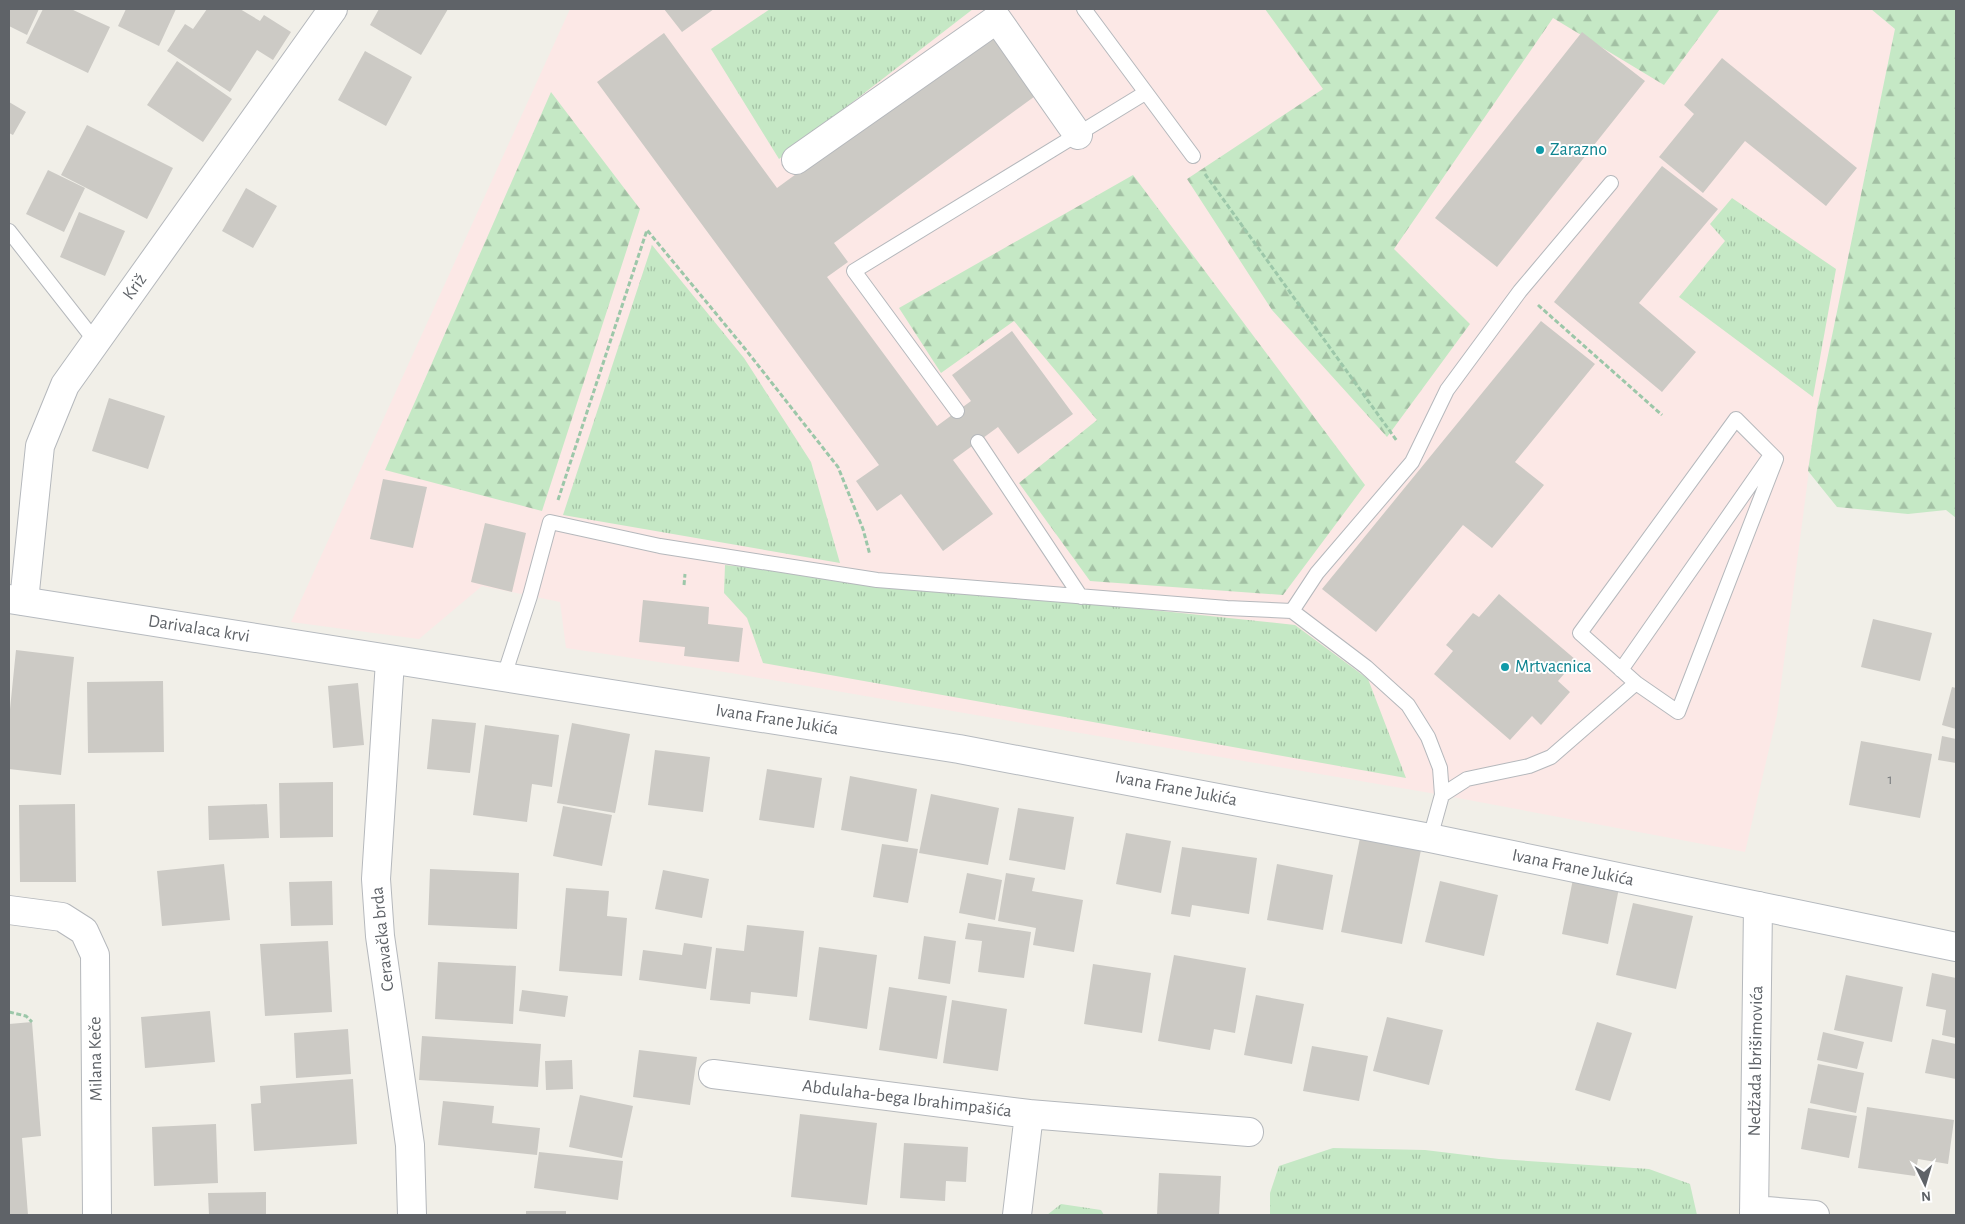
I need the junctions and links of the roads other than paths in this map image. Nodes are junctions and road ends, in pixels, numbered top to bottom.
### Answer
1 (333, 9) edge
2 (1084, 9) edge
3 (1145, 93) junction
4 (1078, 135) junction
5 (1193, 156) road end
6 (796, 160) dead end
7 (1611, 183) dead end
8 (9, 231) edge
9 (96, 342) junction
10 (957, 411) dead end
11 (978, 442) dead end
12 (1771, 455) junction
13 (1081, 597) junction
14 (16, 600) edge
15 (1292, 611) junction
16 (390, 661) junction
17 (1621, 670) junction
18 (504, 676) junction
19 (1636, 683) junction
20 (1442, 795) junction
21 (1430, 838) junction
22 (1758, 906) junction
23 (9, 910) edge
24 (1956, 947) edge
25 (714, 1074) dead end
26 (1029, 1114) junction
27 (1249, 1132) dead end
28 (1754, 1212) edge
29 (97, 1215) edge
30 (412, 1215) edge
31 (1017, 1215) edge
32 (1815, 1215) edge

1 - 9 street, Križ
2 - 3 lane
3 - 4 lane
3 - 5 lane
4 - 6 street
4 - 10 lane
7 - 15 lane
8 - 9 lane
9 - 14 street, Križ
11 - 13 lane
12 - 17 lane
12 - 17 lane
12 - 19 lane
13 - 15 lane
13 - 18 lane
14 - 16 street, Darivalaca krvi
15 - 20 lane
16 - 18 street, Ivana Frane Jukića
16 - 30 street, Ceravačka brda
17 - 19 lane
18 - 21 street, Ivana Frane Jukića
19 - 20 lane
20 - 21 lane
21 - 22 street, Ivana Frane Jukića
22 - 24 street, Ivana Frane Jukića
22 - 28 street, Nedžada Ibrišimovića
23 - 29 street, Milana Keče
25 - 26 street, Abdulaha-bega Ibrahimpašića
26 - 27 street
26 - 31 street, Abdulaha-bega Ibrahimpašića
28 - 32 street

